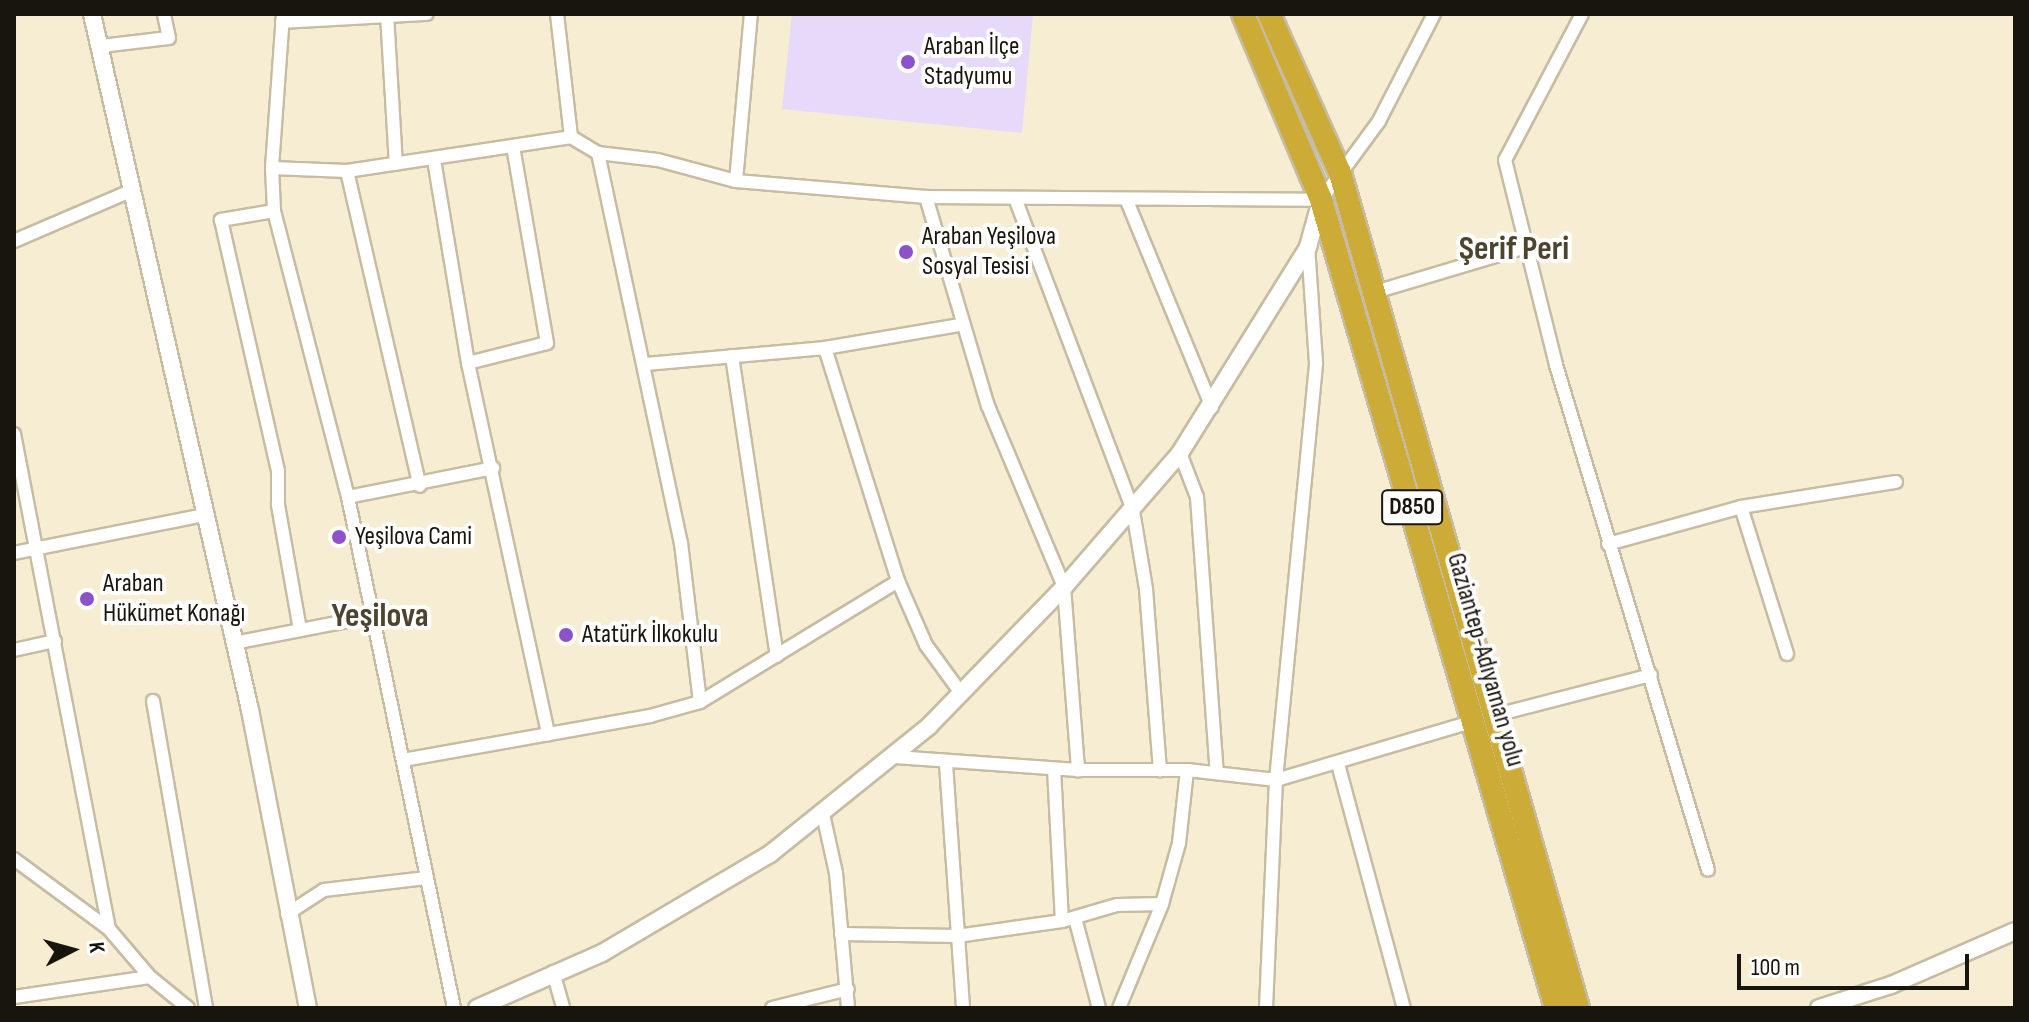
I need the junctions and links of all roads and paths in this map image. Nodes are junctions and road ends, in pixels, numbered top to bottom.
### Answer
1 (92, 14) edge
2 (164, 14) edge
3 (427, 14) edge
4 (557, 14) edge
5 (751, 14) edge
6 (1243, 14) edge
7 (1269, 14) edge
8 (1434, 14) edge
9 (1582, 14) edge
10 (388, 16) edge
11 (283, 18) edge
12 (101, 46) junction
13 (571, 137) junction
14 (513, 147) junction
15 (598, 153) junction
16 (434, 160) junction
17 (396, 164) junction
18 (272, 168) junction
19 (347, 171) junction
20 (1340, 173) junction
21 (736, 181) junction
22 (133, 190) junction
23 (926, 197) junction
24 (1015, 198) junction
25 (1321, 200) junction
26 (1127, 201) junction
27 (274, 211) junction
28 (14, 241) edge
29 (1308, 247) junction
30 (1523, 248) junction
31 (1375, 292) junction
32 (960, 325) junction
33 (825, 348) junction
34 (732, 356) junction
35 (468, 363) junction
36 (646, 364) junction
37 (1212, 407) junction
38 (14, 434) edge
39 (1180, 453) junction
40 (493, 468) junction
41 (1896, 482) dead end
42 (420, 486) junction
43 (348, 497) junction
44 (1741, 507) junction
45 (1133, 511) junction
46 (205, 515) junction
47 (1608, 544) junction
48 (36, 548) junction
49 (14, 553) edge
50 (898, 581) junction
51 (1064, 587) junction
52 (373, 616) junction
53 (300, 630) junction
54 (55, 641) junction
55 (234, 643) junction
56 (14, 650) edge
57 (1787, 654) dead end
58 (777, 656) junction
59 (1651, 675) junction
60 (961, 693) junction
61 (153, 701) dead end
62 (700, 702) junction
63 (1485, 718) junction
64 (548, 734) junction
65 (895, 757) junction
66 (403, 760) junction
67 (946, 764) junction
68 (1338, 764) junction
69 (1054, 769) junction
70 (1078, 770) junction
71 (1160, 770) junction
72 (1187, 770) junction
73 (1217, 773) junction
74 (1276, 780) junction
75 (823, 814) junction
76 (14, 859) edge
77 (1708, 870) dead end
78 (426, 878) junction
79 (1162, 904) junction
80 (287, 914) junction
81 (1068, 920) junction
82 (109, 929) junction
83 (2015, 931) edge
84 (841, 934) junction
85 (957, 936) junction
86 (553, 972) junction
87 (150, 977) junction
88 (848, 989) junction
89 (14, 997) edge
90 (188, 1008) edge
91 (206, 1008) edge
92 (308, 1008) edge
93 (454, 1008) edge
94 (477, 1008) edge
95 (563, 1008) edge
96 (772, 1008) edge
97 (848, 1008) edge
98 (963, 1008) edge
99 (1099, 1008) edge
100 (1119, 1008) edge
101 (1266, 1008) edge
102 (1404, 1008) edge
103 (1556, 1008) edge
104 (1578, 1008) edge
105 (1819, 1008) edge

1 - 12 street
2 - 12 street
3 - 10 street
4 - 13 street
5 - 21 street
6 - 25 highway, Gaziantep-Adıyaman yolu / D850
7 - 20 highway, Gaziantep-Adıyaman yolu / D850
8 - 20 street
9 - 30 street
10 - 11 street
10 - 17 street
11 - 18 street
12 - 22 street
13 - 14 street
13 - 15 street
14 - 16 street
14 - 35 street
15 - 21 street
15 - 36 street
16 - 17 street
16 - 35 street
17 - 19 street
18 - 19 street
18 - 27 street
19 - 42 street
20 - 25 street
20 - 31 highway, Gaziantep-Adıyaman yolu / D850
21 - 23 street
22 - 28 street
22 - 46 street
23 - 24 street
23 - 32 street
24 - 26 street
24 - 45 street
25 - 26 street
25 - 29 street
25 - 63 highway, Gaziantep-Adıyaman yolu / D850
26 - 37 street
27 - 43 street
27 - 53 street
29 - 37 street
29 - 74 street
30 - 31 street
30 - 47 street
31 - 63 highway, Gaziantep-Adıyaman yolu / D850
32 - 33 street
32 - 51 street
33 - 34 street
33 - 50 street
34 - 36 street
34 - 58 street
35 - 40 street
36 - 62 street
37 - 39 street
38 - 48 street
39 - 45 street
39 - 73 street
40 - 42 street
40 - 64 street
41 - 44 street
42 - 43 street
43 - 52 street
44 - 47 street
44 - 57 street
45 - 51 street
45 - 71 street
46 - 48 street
46 - 55 street
47 - 59 street
48 - 49 street
48 - 54 street
50 - 58 street
50 - 60 street
51 - 60 street
51 - 70 street
52 - 53 street
52 - 66 street
53 - 55 street
54 - 56 street
54 - 82 street
55 - 80 street
58 - 62 street
59 - 63 street
59 - 77 street
60 - 65 street
61 - 91 street
62 - 64 street
63 - 68 street
63 - 103 highway, Gaziantep-Adıyaman yolu / D850
63 - 104 highway, Gaziantep-Adıyaman yolu / D850
64 - 66 street
65 - 67 street
65 - 75 street
66 - 78 street
67 - 69 street
67 - 85 street
68 - 74 street
68 - 102 street
69 - 70 street
69 - 81 street
70 - 71 street
71 - 72 street
72 - 73 street
72 - 79 street
73 - 74 street
74 - 101 street
75 - 84 street
75 - 86 street
76 - 82 street
78 - 80 street
78 - 93 street
79 - 81 street
79 - 100 street
80 - 92 street
81 - 85 street
81 - 99 street
82 - 87 street
83 - 105 street
84 - 85 street
84 - 88 street
85 - 98 street
86 - 94 street
86 - 95 street
87 - 89 street
87 - 90 street
88 - 96 street
88 - 97 street

